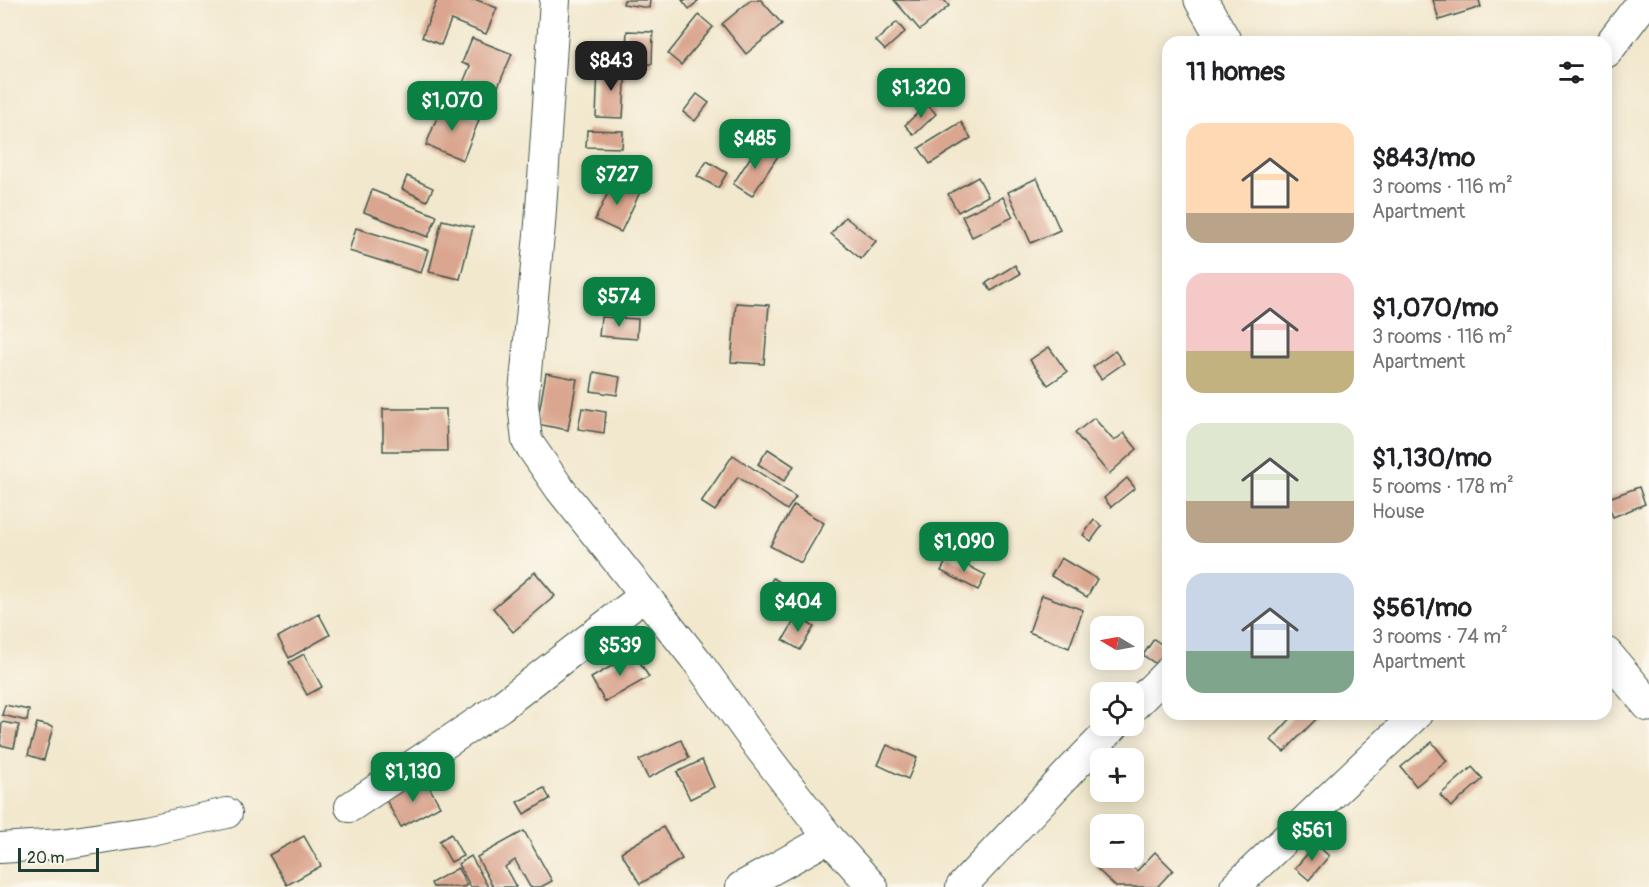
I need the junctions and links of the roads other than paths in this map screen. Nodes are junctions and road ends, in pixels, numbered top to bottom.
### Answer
1 (555, 0) edge
2 (1201, 0) edge
3 (1645, 0) edge
4 (1222, 36) edge
5 (1612, 43) edge
6 (645, 595) junction
7 (1612, 661) edge
8 (1162, 678) edge
9 (1144, 696) edge
10 (1649, 705) edge
11 (1412, 720) edge
12 (1104, 736) edge
13 (350, 807) dead end
14 (227, 813) dead end
15 (829, 838) junction
16 (0, 848) edge
17 (741, 887) edge
18 (873, 887) edge
19 (961, 887) edge
20 (1235, 887) edge

1 - 6 street
2 - 4 main road
3 - 5 main road
6 - 13 street
6 - 15 street
7 - 10 main road
8 - 9 street
11 - 20 street
12 - 19 street
14 - 16 street
15 - 17 street
15 - 18 street

